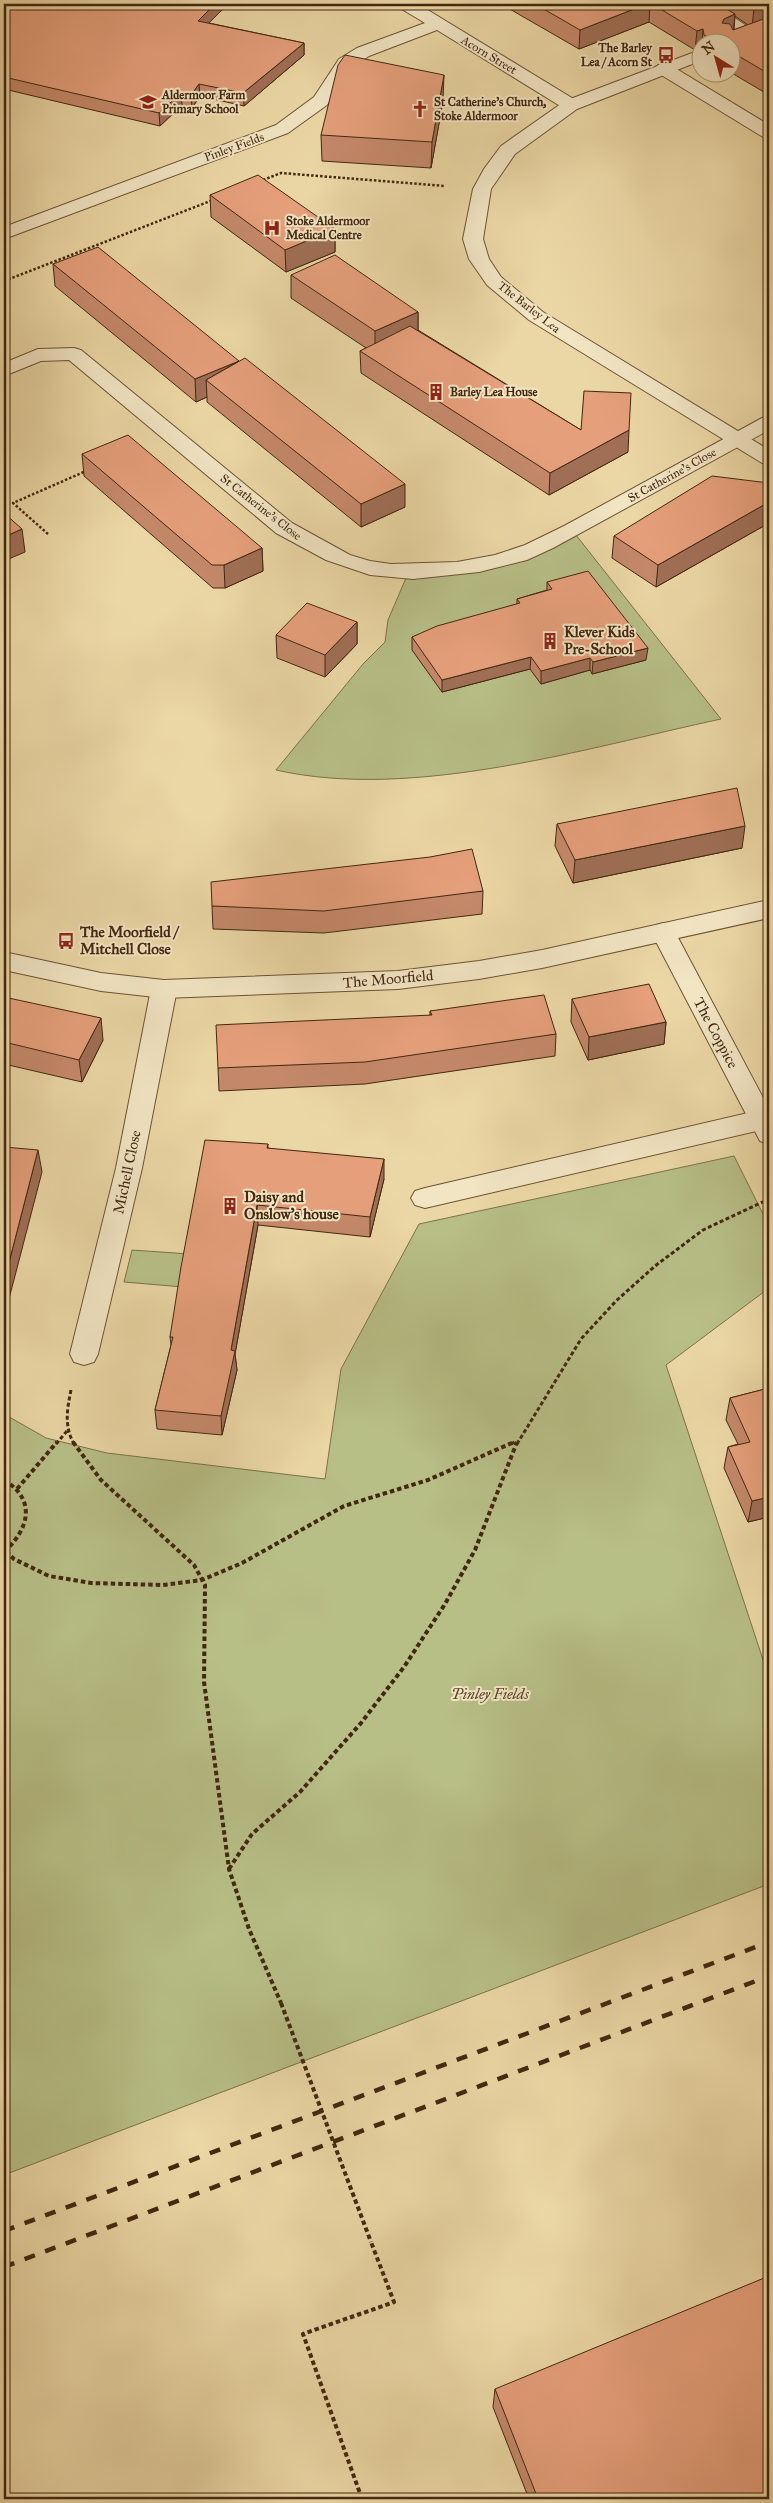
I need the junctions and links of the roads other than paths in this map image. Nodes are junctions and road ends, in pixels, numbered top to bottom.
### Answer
1 (406, 4) edge
2 (702, 4) edge
3 (438, 24) junction
4 (769, 28) edge
5 (751, 35) junction
6 (740, 39) edge
7 (690, 59) edge
8 (664, 69) junction
9 (571, 105) junction
10 (769, 133) edge
11 (4, 233) edge
12 (4, 370) edge
13 (769, 422) edge
14 (737, 440) junction
15 (769, 459) edge
16 (769, 909) edge
17 (663, 932) junction
18 (4, 961) edge
19 (164, 989) junction
20 (767, 1124) edge
21 (425, 1198) dead end
22 (84, 1354) road end

1 - 3 street, Acorn Street
2 - 5 street
3 - 9 street, Acorn Street
3 - 11 street, Pinley Fields
4 - 5 street
5 - 6 street
7 - 8 street, The Barley Lea
8 - 9 street, The Barley Lea
8 - 10 street
9 - 14 street, The Barley Lea
12 - 14 street, St Catherine's Close
13 - 14 street, St Catherine's Close
14 - 15 street, The Barley Lea
16 - 17 street, The Moorfield
17 - 19 street, The Moorfield
17 - 20 street, The Coppice
18 - 19 street, The Moorfield
19 - 22 street, Michell Close
20 - 21 street

